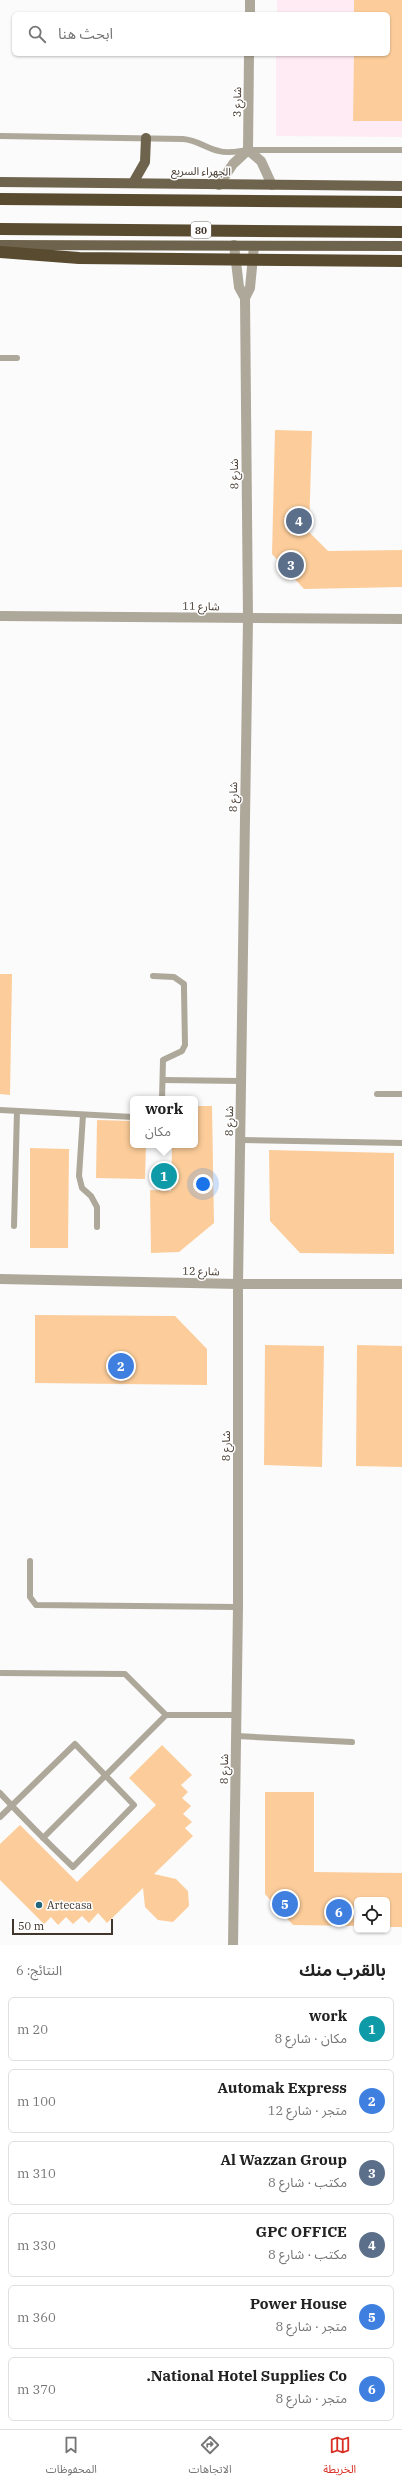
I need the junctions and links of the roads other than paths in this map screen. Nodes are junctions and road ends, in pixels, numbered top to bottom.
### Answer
1 (250, 0) edge
2 (250, 12) edge
3 (249, 56) edge
4 (0, 136) edge
5 (146, 138) junction
6 (248, 150) junction
7 (402, 150) edge
8 (0, 182) edge
9 (134, 183) junction
10 (219, 185) junction
11 (272, 185) junction
12 (402, 186) edge
13 (0, 199) edge
14 (402, 202) edge
15 (0, 229) edge
16 (402, 232) edge
17 (0, 245) edge
18 (234, 246) junction
19 (254, 246) junction
20 (402, 246) edge
21 (0, 252) edge
22 (402, 261) edge
23 (245, 298) junction
24 (0, 358) edge
25 (17, 358) dead end
26 (0, 616) edge
27 (248, 619) junction
28 (402, 619) edge
29 (153, 976) dead end
30 (163, 1080) junction
31 (241, 1081) junction
32 (377, 1094) dead end
33 (402, 1094) edge
34 (162, 1096) edge
35 (0, 1110) edge
36 (17, 1111) junction
37 (83, 1115) junction
38 (130, 1118) edge
39 (240, 1140) junction
40 (402, 1143) edge
41 (14, 1226) dead end
42 (97, 1227) dead end
43 (0, 1279) edge
44 (238, 1284) junction
45 (402, 1284) edge
46 (30, 1562) dead end
47 (238, 1607) junction
48 (0, 1673) edge
49 (166, 1715) junction
50 (237, 1715) junction
51 (237, 1736) junction
52 (352, 1742) dead end
53 (106, 1775) junction
54 (0, 1793) edge
55 (11, 1805) junction
56 (0, 1817) edge
57 (43, 1838) junction
58 (233, 1945) edge

1 - 2 street
3 - 6 street, شارع 3
4 - 5 lane
5 - 6 lane
5 - 9 main road
6 - 7 lane
6 - 10 street
6 - 11 street
8 - 9 main road, الجهراء السريع
9 - 10 main road, الجهراء السريع
10 - 11 main road, الجهراء السريع
11 - 12 main road, الجهراء السريع
13 - 14 highway
15 - 16 highway, 80
17 - 18 main road
18 - 19 main road
18 - 23 street, شارع 8
19 - 20 main road
19 - 23 street, شارع 8
21 - 22 highway, bridge
23 - 27 street, شارع 8
24 - 25 lane
26 - 27 street, شارع 11
27 - 28 street, شارع 11
27 - 31 street, شارع 8
29 - 30 lane
30 - 31 lane
30 - 34 lane
31 - 39 street, شارع 8
32 - 33 lane
35 - 36 lane
36 - 37 lane
36 - 41 lane
37 - 38 lane
37 - 42 lane
39 - 40 lane
39 - 44 street, شارع 8
43 - 44 street, شارع 12
44 - 45 street, شارع 12
44 - 47 street, شارع 8
46 - 47 lane
47 - 50 street, شارع 8
48 - 49 lane
49 - 50 lane
49 - 53 lane
50 - 51 street, شارع 8
51 - 52 lane
51 - 58 street, شارع 8
53 - 55 lane
53 - 57 lane
53 - 57 lane
54 - 55 lane
55 - 56 lane
55 - 57 lane

